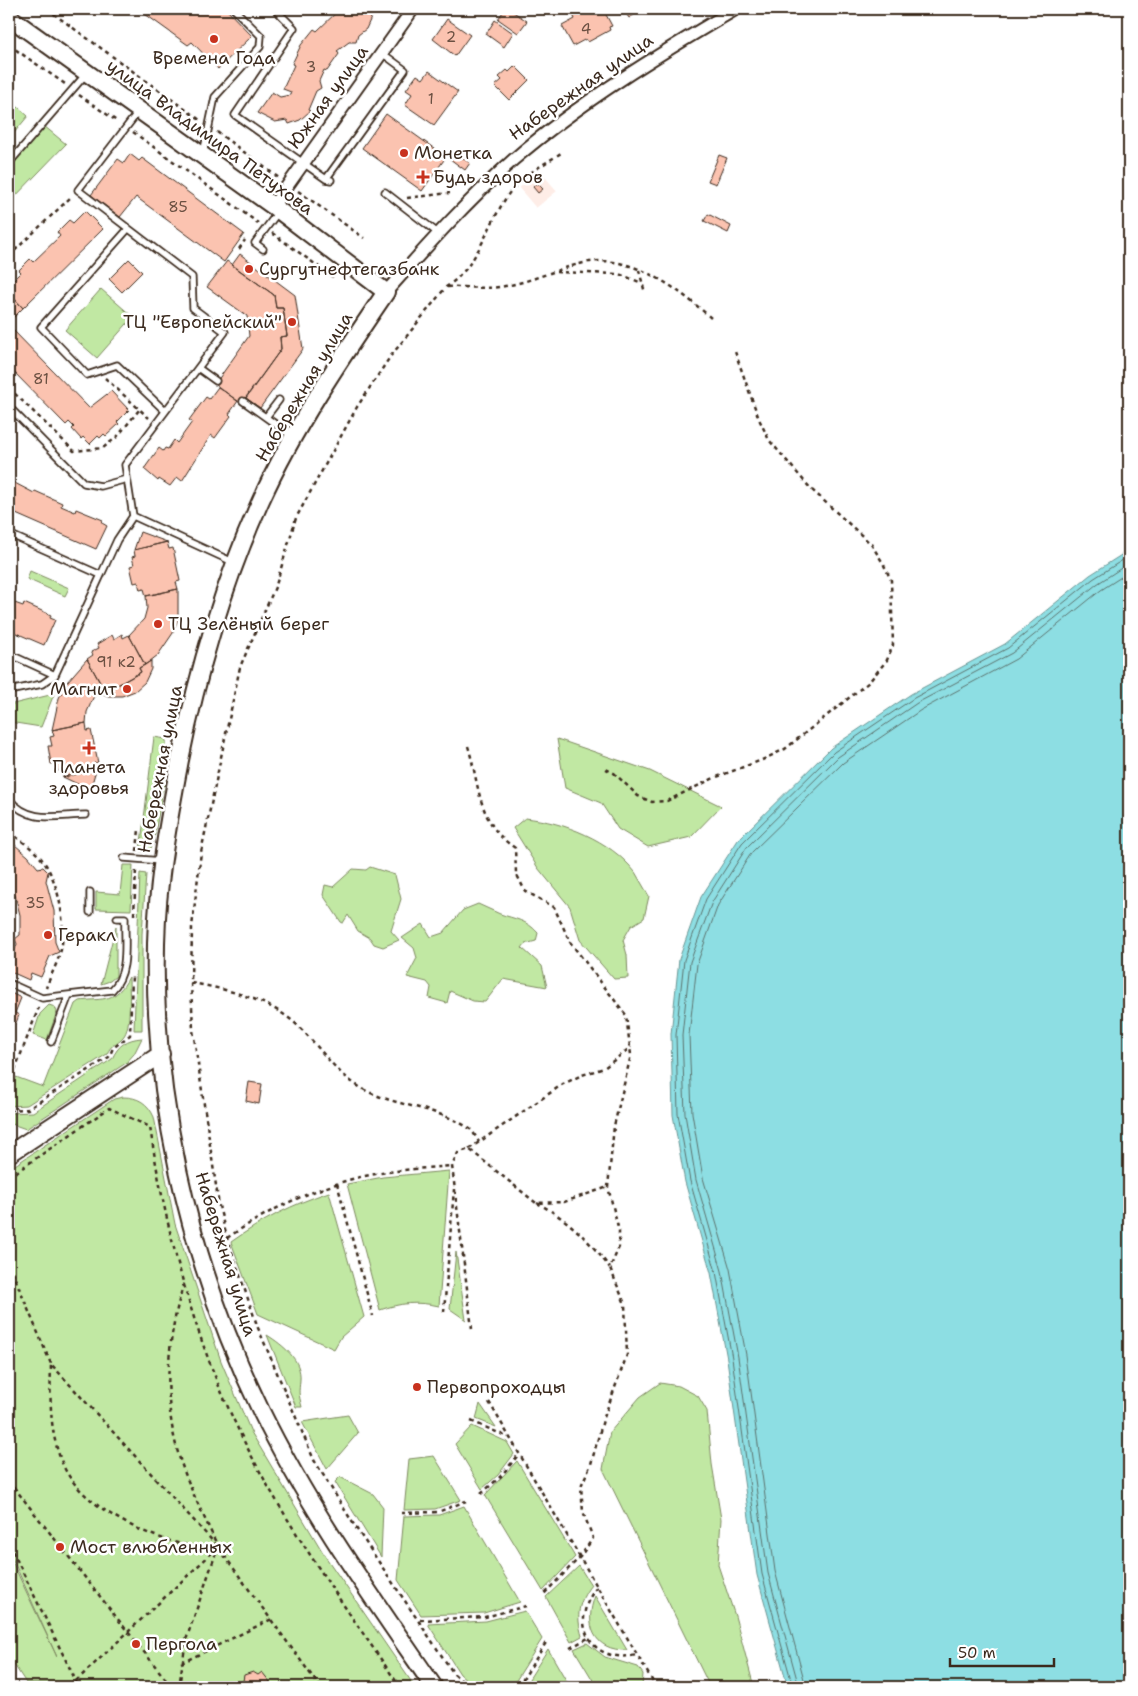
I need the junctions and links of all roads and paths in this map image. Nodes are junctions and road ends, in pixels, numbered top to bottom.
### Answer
1 (234, 9) edge
2 (276, 9) edge
3 (413, 9) edge
4 (736, 9) edge
5 (10, 16) edge
6 (9, 45) edge
7 (382, 53) junction
8 (87, 73) junction
9 (72, 90) junction
10 (139, 110) junction
11 (126, 128) junction
12 (561, 153) dead end
13 (203, 156) junction
14 (9, 163) edge
15 (303, 163) junction
16 (78, 190) junction
17 (385, 192) dead end
18 (450, 193) dead end
19 (394, 199) junction
20 (276, 208) junction
21 (128, 229) junction
22 (266, 229) junction
23 (438, 234) junction
24 (263, 249) dead end
25 (9, 256) edge
26 (639, 270) junction
27 (553, 271) junction
28 (333, 277) dead end
29 (642, 283) junction
30 (446, 287) junction
31 (386, 292) junction
32 (645, 293) dead end
33 (711, 318) dead end
34 (734, 349) dead end
35 (198, 368) junction
36 (98, 371) junction
37 (216, 381) dead end
38 (9, 388) edge
39 (279, 400) dead end
40 (243, 401) dead end
41 (9, 407) edge
42 (139, 410) junction
43 (165, 411) junction
44 (266, 417) junction
45 (156, 424) junction
46 (294, 438) junction
47 (127, 479) junction
48 (133, 516) junction
49 (9, 534) edge
50 (234, 563) junction
51 (101, 575) junction
52 (9, 654) edge
53 (56, 676) junction
54 (9, 691) edge
55 (468, 746) dead end
56 (606, 770) dead end
57 (9, 799) edge
58 (86, 815) dead end
59 (9, 832) edge
60 (124, 858) dead end
61 (162, 861) junction
62 (90, 892) dead end
63 (90, 912) dead end
64 (9, 918) edge
65 (117, 918) dead end
66 (9, 926) edge
67 (9, 983) edge
68 (191, 983) junction
69 (69, 995) junction
70 (42, 998) junction
71 (130, 1035) dead end
72 (51, 1042) dead end
73 (631, 1047) junction
74 (161, 1054) junction
75 (9, 1085) edge
76 (9, 1110) edge
77 (478, 1142) junction
78 (469, 1149) junction
79 (9, 1154) edge
80 (452, 1166) junction
81 (9, 1177) edge
82 (455, 1181) junction
83 (337, 1183) junction
84 (608, 1187) junction
85 (536, 1203) junction
86 (227, 1238) junction
87 (9, 1264) edge
88 (610, 1268) junction
89 (184, 1281) junction
90 (444, 1312) dead end
91 (373, 1316) dead end
92 (472, 1329) dead end
93 (51, 1364) junction
94 (489, 1402) dead end
95 (471, 1421) dead end
96 (509, 1438) junction
97 (519, 1454) junction
98 (9, 1481) edge
99 (482, 1494) dead end
100 (466, 1501) dead end
101 (401, 1513) dead end
102 (9, 1544) edge
103 (218, 1547) junction
104 (580, 1557) junction
105 (597, 1586) junction
106 (542, 1596) dead end
107 (526, 1606) dead end
108 (272, 1620) junction
109 (419, 1620) junction
110 (128, 1632) junction
111 (588, 1638) junction
112 (547, 1641) dead end
113 (570, 1648) dead end
114 (637, 1655) junction
115 (181, 1663) junction
116 (76, 1681) junction
117 (652, 1681) junction
118 (9, 1682) edge
119 (9, 1687) edge
120 (72, 1687) edge
121 (172, 1687) edge
122 (179, 1687) edge
123 (320, 1687) edge
124 (400, 1687) edge
125 (434, 1687) edge
126 (470, 1687) edge
127 (518, 1687) edge
128 (648, 1687) edge
129 (656, 1687) edge

1 - 13 lane
2 - 15 lane
3 - 7 street, Южная улица
4 - 23 street, Набережная улица
5 - 8 main road, улица Владимира Петухова
6 - 9 path
7 - 15 street, Южная улица
7 - 15 lane
8 - 9 lane
8 - 10 main road, улица Владимира Петухова
9 - 11 path
9 - 14 lane
10 - 11 lane
10 - 13 main road, улица Владимира Петухова
11 - 16 lane
11 - 22 path
12 - 30 path
13 - 20 main road, улица Владимира Петухова
15 - 20 street, Южная улица
16 - 21 lane
16 - 25 path
17 - 19 lane
18 - 19 path
19 - 23 lane
20 - 22 lane
20 - 31 main road, улица Владимира Петухова
21 - 35 lane
21 - 36 lane
22 - 24 lane
22 - 28 path
23 - 31 street, Набережная улица
26 - 27 path
26 - 29 path
26 - 33 path
27 - 29 path
27 - 30 path
29 - 32 path
30 - 68 path
31 - 46 main road, Набережная улица
34 - 56 path
35 - 37 lane
35 - 43 lane
36 - 42 path
36 - 43 lane
38 - 42 path
39 - 44 lane
40 - 44 lane
41 - 47 lane
42 - 45 path
43 - 45 lane
44 - 46 lane
45 - 47 lane
46 - 50 main road, Набережная улица
47 - 48 lane
48 - 50 lane
48 - 51 lane
49 - 51 lane
50 - 61 main road, Набережная улица
51 - 53 lane
52 - 53 lane
53 - 54 lane
55 - 73 path
57 - 58 lane
59 - 70 path
60 - 61 lane
61 - 74 main road, Набережная улица
62 - 63 lane
64 - 66 path
65 - 69 lane
67 - 70 lane
68 - 77 path
68 - 86 path
69 - 70 lane
69 - 72 lane
70 - 75 path
71 - 76 path
73 - 77 path
73 - 84 path
74 - 79 main road
74 - 125 main road, Набережная улица
77 - 78 path
78 - 80 path
78 - 85 path
80 - 82 path
80 - 83 path
81 - 89 path
82 - 90 path
82 - 92 path
83 - 86 path
83 - 91 path
84 - 85 path
84 - 88 path
85 - 88 path
86 - 109 path
87 - 93 path
88 - 104 path
89 - 103 path
89 - 124 path
93 - 103 path
93 - 103 path
94 - 96 path
95 - 96 path
96 - 97 path
97 - 99 path
97 - 104 path
98 - 110 path
100 - 101 path
102 - 116 path
103 - 108 path
103 - 110 path
103 - 115 path
104 - 105 path
104 - 106 path
105 - 111 path
105 - 114 path
107 - 109 path
108 - 115 path
108 - 123 path
109 - 126 path
110 - 116 path
110 - 121 path
111 - 113 path
111 - 114 path
112 - 127 path
114 - 117 path
115 - 122 path
116 - 120 path
117 - 128 path
117 - 129 path
118 - 119 lane

